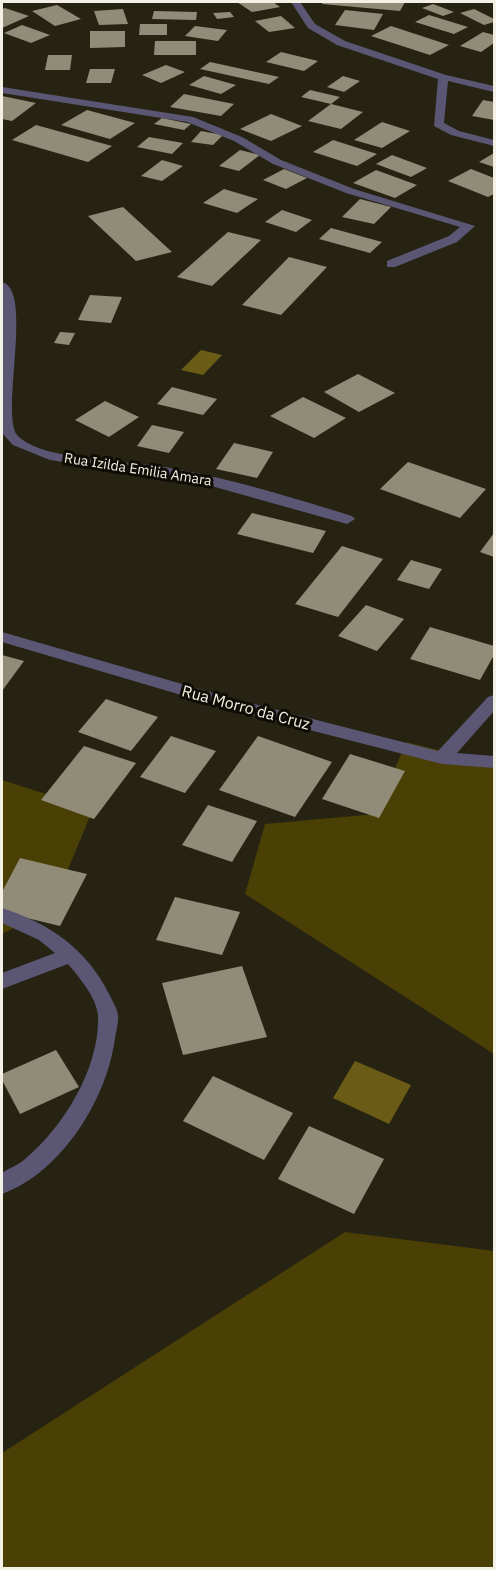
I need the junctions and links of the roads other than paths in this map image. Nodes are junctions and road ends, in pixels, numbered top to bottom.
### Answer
1 (296, 2) edge
2 (443, 77) junction
3 (495, 89) edge
4 (2, 90) edge
5 (495, 143) edge
6 (391, 264) dead end
7 (2, 286) edge
8 (347, 519) dead end
9 (2, 636) edge
10 (495, 701) edge
11 (442, 758) junction
12 (495, 762) edge
13 (2, 915) edge
14 (72, 955) junction
15 (2, 981) edge
16 (2, 1184) edge

1 - 2 street
2 - 3 street
2 - 5 street
4 - 6 street
7 - 8 street, Rua Izilda Emilia Amara
9 - 11 street, Rua Morro da Cruz
10 - 11 street
11 - 12 street, Rua Morro da Cruz
13 - 14 street
14 - 15 street
14 - 16 street

